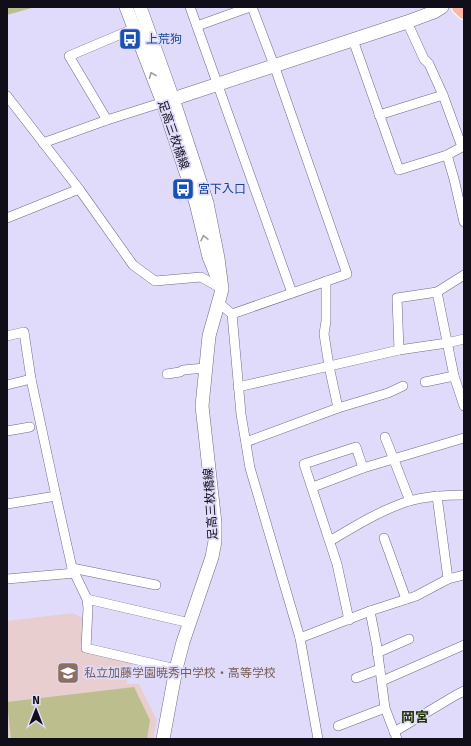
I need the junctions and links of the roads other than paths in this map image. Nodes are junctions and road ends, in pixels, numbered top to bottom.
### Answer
1 (126, 7) edge
2 (140, 7) edge
3 (190, 7) edge
4 (251, 7) edge
5 (442, 7) edge
6 (459, 7) edge
7 (464, 12) edge
8 (407, 22) junction
9 (197, 26) junction
10 (133, 29) junction
11 (353, 40) junction
12 (274, 65) junction
13 (217, 84) junction
14 (443, 95) junction
15 (7, 96) edge
16 (168, 101) junction
17 (380, 115) junction
18 (107, 120) junction
19 (43, 143) junction
20 (447, 155) junction
21 (79, 189) junction
22 (7, 218) edge
23 (464, 222) edge
24 (464, 275) edge
25 (326, 281) junction
26 (222, 288) junction
27 (437, 292) junction
28 (292, 293) junction
29 (218, 303) junction
30 (232, 314) junction
31 (7, 336) edge
32 (464, 339) edge
33 (447, 344) junction
34 (399, 350) junction
35 (329, 366) junction
36 (205, 368) junction
37 (167, 374) dead end
38 (454, 376) junction
39 (31, 379) junction
40 (424, 382) dead end
41 (461, 384) edge
42 (7, 385) edge
43 (403, 386) dead end
44 (238, 387) junction
45 (464, 406) edge
46 (338, 408) junction
47 (30, 427) dead end
48 (7, 431) edge
49 (385, 437) dead end
50 (464, 438) edge
51 (246, 442) junction
52 (394, 460) junction
53 (363, 468) junction
54 (313, 487) junction
55 (464, 495) edge
56 (56, 496) junction
57 (437, 496) junction
58 (410, 501) junction
59 (7, 504) edge
60 (384, 538) dead end
61 (330, 541) junction
62 (74, 570) junction
63 (464, 575) edge
64 (7, 579) edge
65 (448, 579) junction
66 (156, 585) dead end
67 (87, 599) junction
68 (406, 599) junction
69 (370, 611) junction
70 (349, 620) junction
71 (190, 623) junction
72 (300, 638) junction
73 (409, 640) dead end
74 (464, 645) edge
75 (377, 653) junction
76 (176, 668) junction
77 (380, 669) junction
78 (356, 678) dead end
79 (382, 681) junction
80 (464, 692) edge
81 (385, 708) junction
82 (338, 726) dead end
83 (395, 735) edge
84 (163, 739) edge
85 (318, 739) edge

1 - 10 main road, 足高三枚橋線
2 - 16 main road, 足高三枚橋線
3 - 9 street
4 - 9 street
4 - 12 street
5 - 8 main road
6 - 7 main road
8 - 11 main road
8 - 14 street
9 - 13 street
16 -> 10 main road, 足高三枚橋線
10 - 18 street
11 - 12 main road
11 - 17 street
12 - 13 main road
12 - 25 street
13 - 16 main road
13 - 28 street
14 - 17 street
14 - 20 street
15 - 19 street
16 - 18 street
16 - 26 main road, 足高三枚橋線
17 - 20 street
18 - 19 street
19 - 21 street
20 - 23 street
21 - 22 street
21 - 26 street
24 - 27 street
25 - 28 street
25 - 35 street
26 - 29 main road, 足高三枚橋線
27 - 33 street
27 - 34 street
28 - 30 street
29 - 30 street
29 - 36 main road, 足高三枚橋線
30 - 44 street
31 - 39 street
32 - 33 street
33 - 34 street
33 - 38 street
34 - 35 street
35 - 44 street
35 - 46 street
36 - 37 street
36 - 71 main road, 足高三枚橋線
38 - 40 street
38 - 41 street
39 - 42 street
39 - 56 street
41 - 45 street
43 - 46 street
44 - 51 street
46 - 51 street
47 - 48 street
49 - 52 street
50 - 52 street
51 - 72 street
52 - 53 street
52 - 58 street
53 - 54 street
53 - 54 street
54 - 61 street
55 - 57 street
56 - 59 street
56 - 62 street
57 - 58 street
57 - 65 street
58 - 61 street
60 - 68 street
61 - 70 street
62 - 64 street
62 - 66 street
62 - 67 street
63 - 65 street
65 - 68 street
67 - 71 street
67 - 76 street
68 - 69 street
69 - 70 street
69 - 75 street
70 - 72 street
71 - 76 main road, 足高三枚橋線
72 - 85 street
73 - 75 street
74 - 79 street
75 - 77 street
76 - 84 main road, 足高三枚橋線
77 - 78 street
77 - 79 street
79 - 81 street
80 - 83 street
81 - 82 street
81 - 83 street

